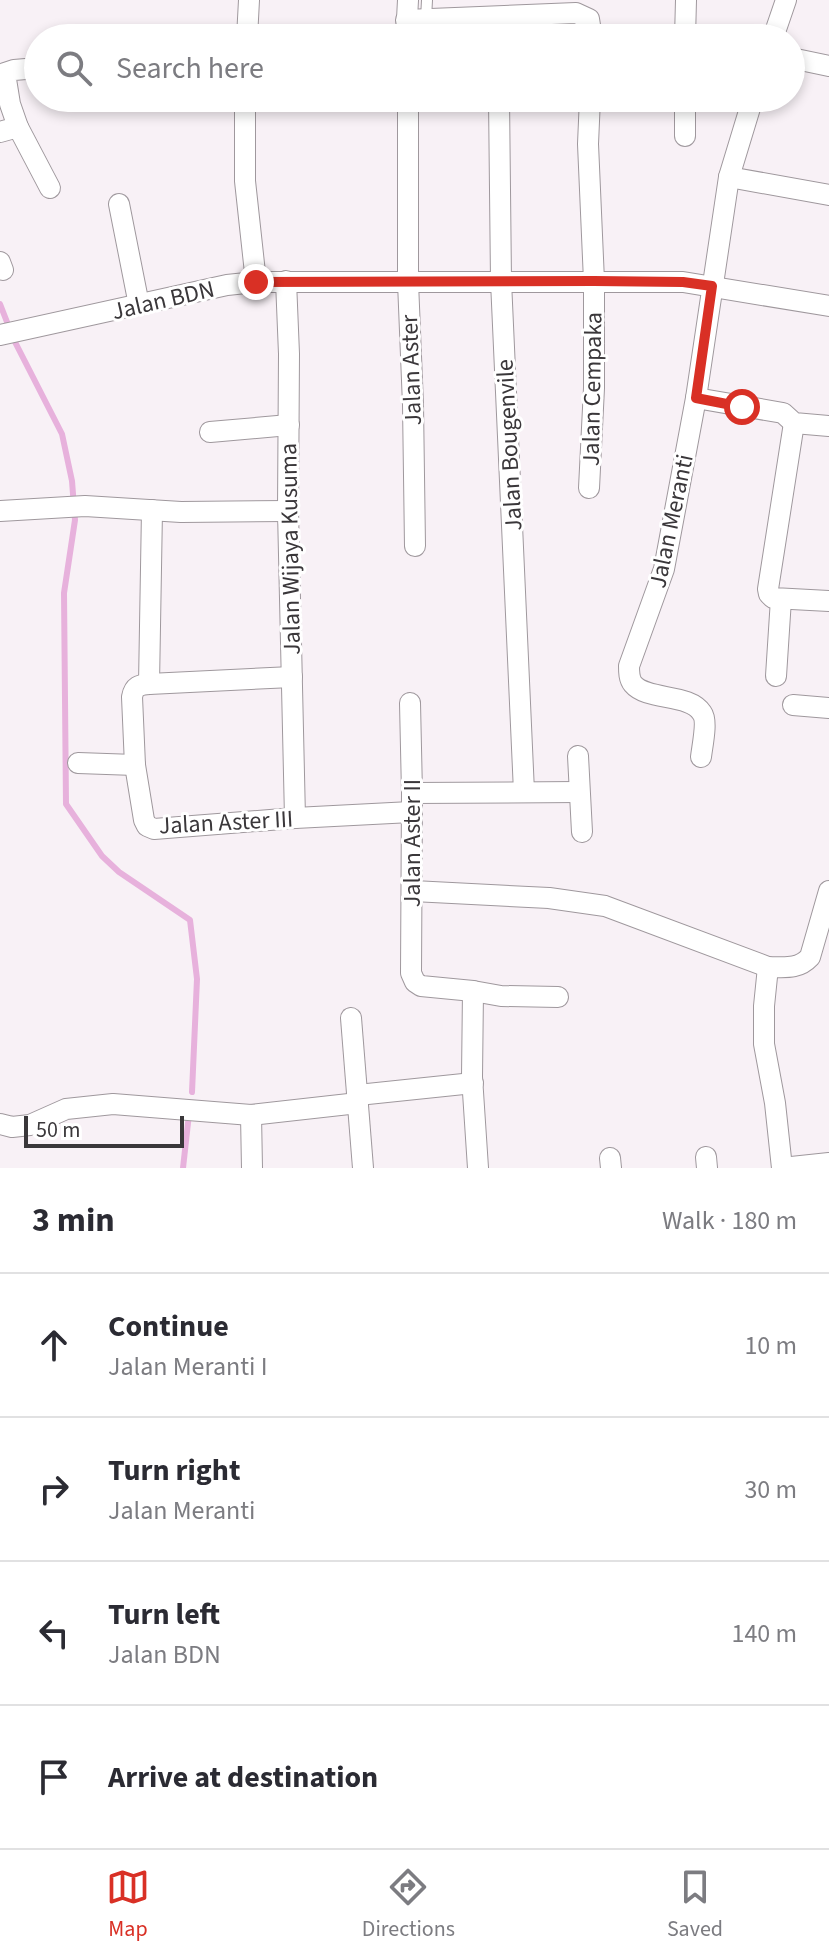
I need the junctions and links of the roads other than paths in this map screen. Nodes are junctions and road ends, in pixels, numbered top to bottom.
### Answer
1 (249, 0) edge
2 (686, 0) edge
3 (786, 0) edge
4 (415, 16) edge
5 (498, 17) junction
6 (248, 24) edge
7 (498, 24) edge
8 (586, 24) edge
9 (685, 24) edge
10 (778, 24) edge
11 (805, 61) edge
12 (829, 66) edge
13 (24, 69) edge
14 (245, 112) edge
15 (408, 112) edge
16 (499, 112) edge
17 (589, 112) edge
18 (685, 112) edge
19 (749, 112) edge
20 (9, 130) edge
21 (685, 136) dead end
22 (729, 177) junction
23 (50, 188) dead end
24 (829, 195) edge
25 (119, 204) dead end
26 (286, 281) junction
27 (501, 281) junction
28 (594, 281) junction
29 (256, 282) junction
30 (408, 282) junction
31 (712, 284) junction
32 (139, 305) junction
33 (829, 306) edge
34 (1, 335) edge
35 (696, 398) junction
36 (794, 423) junction
37 (289, 425) junction
38 (829, 426) edge
39 (210, 432) dead end
40 (589, 488) dead end
41 (152, 510) junction
42 (0, 511) edge
43 (288, 511) junction
44 (415, 546) dead end
45 (781, 599) junction
46 (829, 601) edge
47 (776, 676) dead end
48 (292, 677) junction
49 (149, 684) junction
50 (410, 703) dead end
51 (793, 705) dead end
52 (829, 708) edge
53 (578, 756) dead end
54 (701, 757) dead end
55 (78, 763) dead end
56 (135, 765) junction
57 (524, 792) junction
58 (579, 792) junction
59 (412, 802) junction
60 (295, 818) junction
61 (582, 832) dead end
62 (413, 891) junction
63 (829, 891) edge
64 (768, 967) junction
65 (473, 991) junction
66 (558, 997) dead end
67 (351, 1018) dead end
68 (473, 1083) junction
69 (358, 1099) junction
70 (251, 1115) junction
71 (0, 1124) edge
72 (829, 1163) edge
73 (252, 1168) edge
74 (363, 1168) edge
75 (478, 1168) edge
76 (782, 1168) edge

1 - 6 street
2 - 9 street
3 - 10 street
4 - 5 street
5 - 7 street
5 - 8 street
11 - 12 street
13 - 20 street
14 - 29 street
15 - 30 street, Jalan Aster
16 - 27 street, Jalan Bougenvile
17 - 28 street, Jalan Cempaka
18 - 21 street
19 - 22 street, Jalan Meranti
20 - 23 street
22 - 24 street
22 - 31 street, Jalan Meranti
25 - 32 street
26 - 29 street, Jalan BDN
26 - 30 street, Jalan BDN
26 - 37 street, Jalan Wijaya Kusuma
27 - 28 street, Jalan BDN
27 - 30 street, Jalan BDN
27 - 57 street, Jalan Bougenvile
28 - 31 street, Jalan BDN
28 - 40 street, Jalan Cempaka
29 - 32 street, Jalan BDN
30 - 44 street, Jalan Aster
31 - 33 street, Jalan BDN
31 - 35 street, Jalan Meranti
32 - 34 street, Jalan BDN
35 - 36 street
35 - 54 street, Jalan Meranti
36 - 38 street
36 - 45 street
37 - 39 street
37 - 43 street, Jalan Wijaya Kusuma
41 - 42 street
41 - 43 street
41 - 49 street
43 - 48 street, Jalan Wijaya Kusuma
45 - 46 street
45 - 47 street
48 - 49 street
48 - 60 street, Jalan Wijaya Kusuma
49 - 56 street, Jalan Aster III
50 - 59 street, Jalan Aster II
51 - 52 street
53 - 58 street
55 - 56 street
56 - 60 street, Jalan Aster III
57 - 58 street, Jalan Aster III
57 - 59 street, Jalan Aster III
58 - 61 street
59 - 60 street, Jalan Aster III
59 - 62 street, Jalan Aster II
62 - 64 street
62 - 65 street, Jalan Aster II
63 - 64 street
64 - 76 street
65 - 66 street
65 - 68 street
67 - 69 street
68 - 69 street
68 - 75 street
69 - 70 street
69 - 74 street
70 - 71 street
70 - 73 street
72 - 76 street

